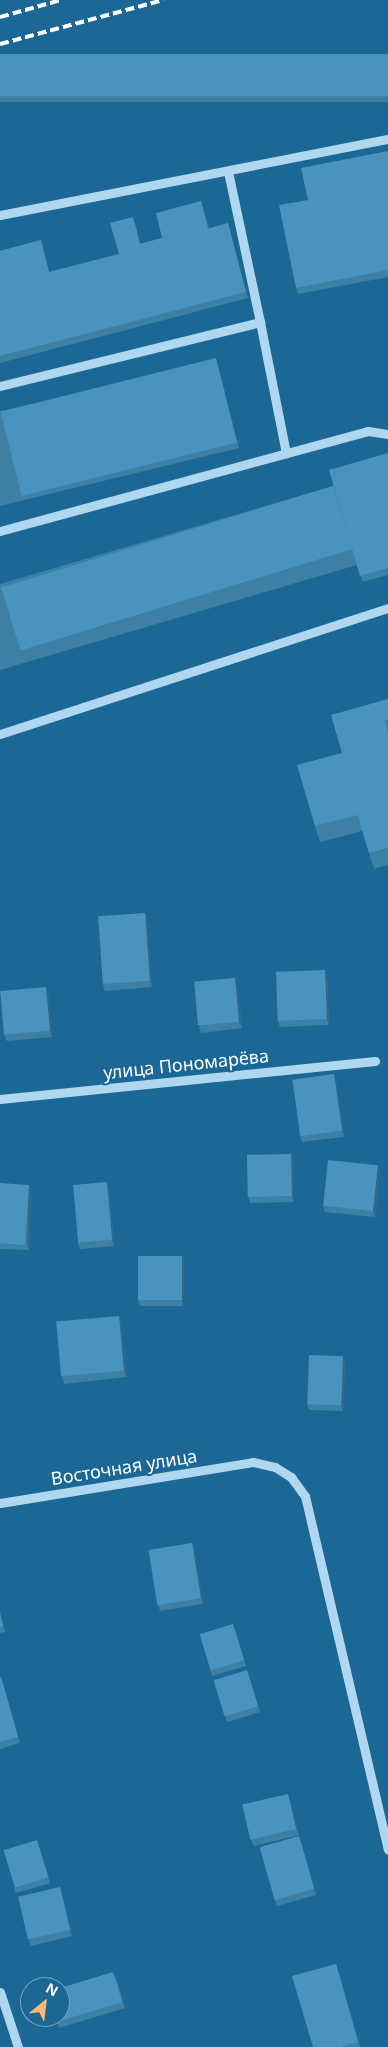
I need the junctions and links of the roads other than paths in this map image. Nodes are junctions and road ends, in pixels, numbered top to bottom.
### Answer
1 (388, 139) edge
2 (228, 172) junction
3 (0, 215) edge
4 (260, 322) junction
5 (0, 386) edge
6 (388, 434) edge
7 (286, 453) junction
8 (0, 531) edge
9 (388, 608) edge
10 (0, 734) edge
11 (375, 1061) dead end
12 (0, 1099) edge
13 (0, 1503) edge
14 (388, 1849) edge
15 (0, 1992) edge
16 (18, 2047) edge

1 - 2 street
2 - 3 street
2 - 4 street
4 - 5 street
4 - 7 street
6 - 7 street
7 - 8 street
9 - 10 street
11 - 12 street, улица Пономарёва
13 - 14 street, Восточная улица
15 - 16 street

